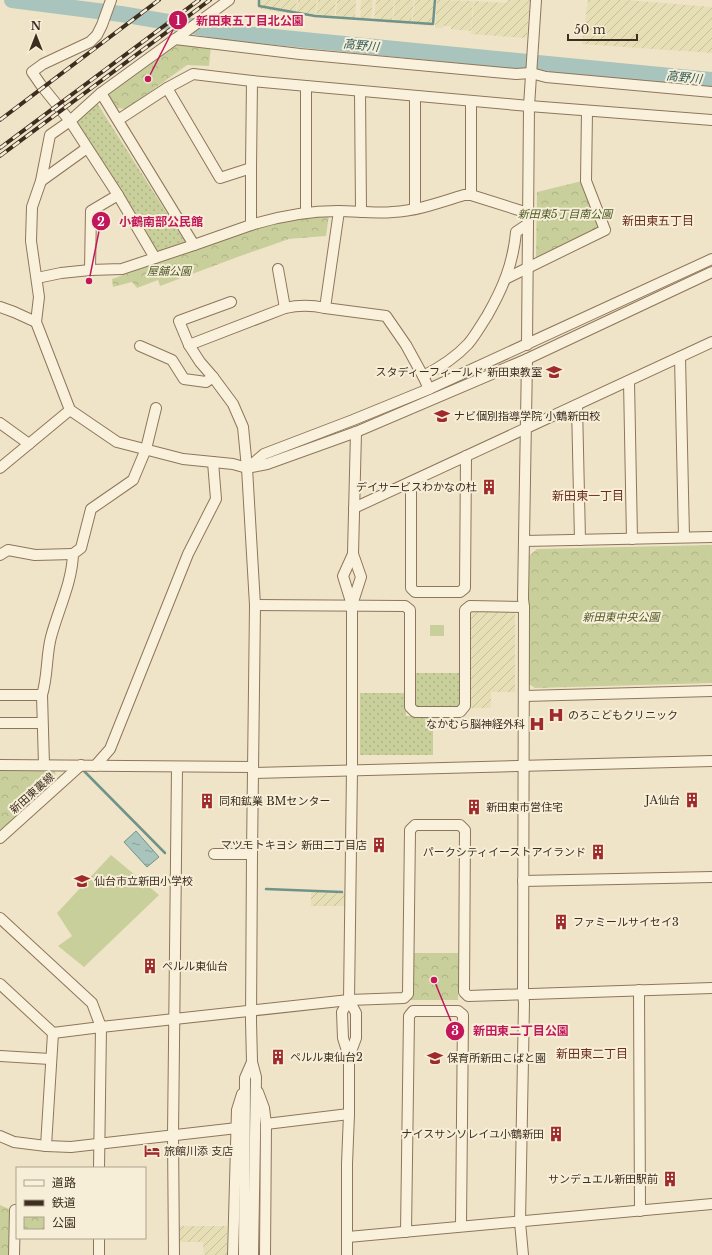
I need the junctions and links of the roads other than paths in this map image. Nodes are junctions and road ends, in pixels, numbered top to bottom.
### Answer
1 (111, 0) edge
2 (229, 0) edge
3 (536, 0) edge
4 (178, 38) junction
5 (531, 71) junction
6 (252, 81) junction
7 (306, 86) junction
8 (168, 88) junction
9 (360, 91) junction
10 (712, 92) edge
11 (101, 93) junction
12 (415, 96) junction
13 (471, 101) junction
14 (529, 106) junction
15 (587, 111) junction
16 (70, 120) junction
17 (118, 120) junction
18 (712, 120) edge
19 (87, 148) junction
20 (250, 168) junction
21 (40, 181) junction
22 (118, 195) junction
23 (471, 195) junction
24 (415, 209) junction
25 (339, 211) junction
26 (360, 212) junction
27 (306, 213) junction
28 (528, 213) junction
29 (528, 224) junction
30 (251, 225) junction
31 (194, 245) junction
32 (155, 258) junction
33 (712, 259) edge
34 (528, 268) junction
35 (278, 269) dead end
36 (90, 270) junction
37 (712, 272) edge
38 (37, 278) junction
39 (507, 278) junction
40 (231, 302) dead end
41 (0, 307) edge
42 (285, 308) junction
43 (326, 308) junction
44 (36, 322) junction
45 (712, 342) edge
46 (188, 345) junction
47 (527, 345) junction
48 (140, 346) dead end
49 (680, 357) junction
50 (527, 359) junction
51 (422, 376) junction
52 (213, 377) junction
53 (629, 381) junction
54 (429, 389) junction
55 (577, 405) junction
56 (156, 408) dead end
57 (70, 410) junction
58 (0, 423) edge
59 (525, 429) junction
60 (356, 432) junction
61 (29, 444) junction
62 (146, 449) junction
63 (466, 456) junction
64 (213, 462) junction
65 (0, 468) edge
66 (247, 468) junction
67 (411, 482) junction
68 (354, 508) junction
69 (684, 537) junction
70 (712, 537) edge
71 (632, 539) junction
72 (580, 540) junction
73 (524, 541) junction
74 (73, 554) junction
75 (353, 554) junction
76 (0, 555) edge
77 (255, 605) junction
78 (352, 606) junction
79 (524, 606) junction
80 (712, 691) edge
81 (0, 695) edge
82 (42, 695) junction
83 (524, 696) junction
84 (0, 722) edge
85 (42, 723) junction
86 (712, 761) edge
87 (0, 764) edge
88 (44, 765) junction
89 (81, 766) junction
90 (95, 766) junction
91 (176, 766) junction
92 (524, 766) junction
93 (253, 770) junction
94 (352, 770) junction
95 (0, 837) edge
96 (214, 854) dead end
97 (252, 854) junction
98 (712, 876) edge
99 (523, 881) junction
100 (0, 918) edge
101 (0, 984) edge
102 (712, 988) edge
103 (639, 990) junction
104 (523, 994) junction
105 (350, 1000) junction
106 (251, 1010) junction
107 (174, 1019) junction
108 (101, 1027) junction
109 (53, 1033) junction
110 (0, 1056) edge
111 (50, 1059) junction
112 (252, 1062) junction
113 (245, 1086) junction
114 (256, 1086) junction
115 (349, 1114) junction
116 (266, 1124) junction
117 (237, 1128) junction
118 (0, 1136) edge
119 (173, 1136) junction
120 (99, 1145) junction
121 (46, 1146) junction
122 (99, 1167) edge
123 (712, 1204) edge
124 (16, 1210) edge
125 (640, 1211) junction
126 (520, 1222) junction
127 (461, 1226) junction
128 (249, 1231) junction
129 (406, 1232) junction
130 (348, 1237) junction
131 (99, 1239) edge
132 (14, 1255) edge
133 (99, 1255) edge
134 (174, 1255) edge
135 (233, 1255) edge
136 (244, 1255) edge
137 (254, 1255) edge
138 (265, 1255) edge
139 (347, 1255) edge
140 (523, 1255) edge

1 - 16 street
2 - 4 street
3 - 5 street
4 - 5 street
4 - 11 street
5 - 10 street
5 - 14 street
6 - 7 street
6 - 8 street
6 - 20 street
7 - 9 street
7 - 27 street
8 - 17 street
8 - 20 street
9 - 12 street
9 - 26 street
11 - 16 street
11 - 17 street
12 - 13 street
12 - 24 street
13 - 14 street
13 - 23 street
14 - 15 street
14 - 28 street
15 - 18 street
15 - 34 street
16 - 19 street
16 - 21 street
17 - 31 street
19 - 21 street
19 - 22 street
20 - 30 street
21 - 38 street
22 - 32 street
22 - 36 street
23 - 24 street
23 - 28 street
24 - 26 street
25 - 26 street
25 - 27 street
25 - 43 street
27 - 30 street
28 - 29 street
29 - 34 street
29 - 39 street
30 - 31 street
31 - 32 street
32 - 36 street
33 - 47 street
34 - 39 street
34 - 47 street
35 - 42 street
36 - 38 street
37 - 50 street
38 - 44 street
39 - 51 street
40 - 46 street
41 - 44 street
42 - 43 street
42 - 46 street
43 - 51 street
44 - 57 street
45 - 49 street
46 - 52 street
47 - 54 street
48 - 52 street
49 - 53 street
49 - 69 street
50 - 59 street
50 - 60 street
51 - 54 street
52 - 66 street
53 - 55 street
53 - 71 street
54 - 66 street
55 - 59 street
55 - 72 street
56 - 62 street
57 - 61 street
57 - 62 street
58 - 61 street
59 - 63 street
59 - 73 street
60 - 66 street
60 - 68 street
61 - 65 street
62 - 64 street
62 - 74 street
63 - 67 street
63 - 67 street
64 - 66 street
64 - 90 street
66 - 77 street
67 - 68 street
68 - 75 street
69 - 70 street
69 - 71 street
71 - 72 street
72 - 73 street
73 - 79 street
74 - 76 street
74 - 82 street
75 - 78 street
75 - 78 street
77 - 78 street
77 - 93 street
78 - 79 street
78 - 94 street
79 - 83 street
80 - 83 street
81 - 82 street
82 - 85 street
83 - 92 street
84 - 85 street
85 - 88 street
86 - 92 street
87 - 88 street
88 - 89 street
89 - 90 street
89 - 95 street, 新田東裏線
90 - 91 street
91 - 93 street
91 - 107 street
92 - 94 street
92 - 99 street
93 - 94 street
93 - 97 street
94 - 105 street
96 - 97 street
97 - 106 street
98 - 99 street
99 - 104 street
100 - 108 street
101 - 109 street
102 - 103 street
103 - 104 street
103 - 125 street
104 - 105 street
104 - 126 street
105 - 106 street
105 - 115 street
106 - 107 street
106 - 112 street
107 - 108 street
107 - 119 street
108 - 109 street
108 - 120 street
109 - 111 street
110 - 111 street
111 - 121 street
112 - 113 street
112 - 114 street
113 - 117 street
113 - 128 street
114 - 116 street
114 - 128 street
115 - 116 street
115 - 130 street
116 - 138 street
117 - 119 street
117 - 135 street
118 - 121 street
119 - 120 street
119 - 134 street
120 - 121 street
120 - 122 street
123 - 125 street
124 - 132 street
125 - 126 street
126 - 127 street
126 - 140 street
127 - 129 street
127 - 129 street
128 - 136 street
128 - 137 street
129 - 130 street
130 - 139 street
131 - 133 street

